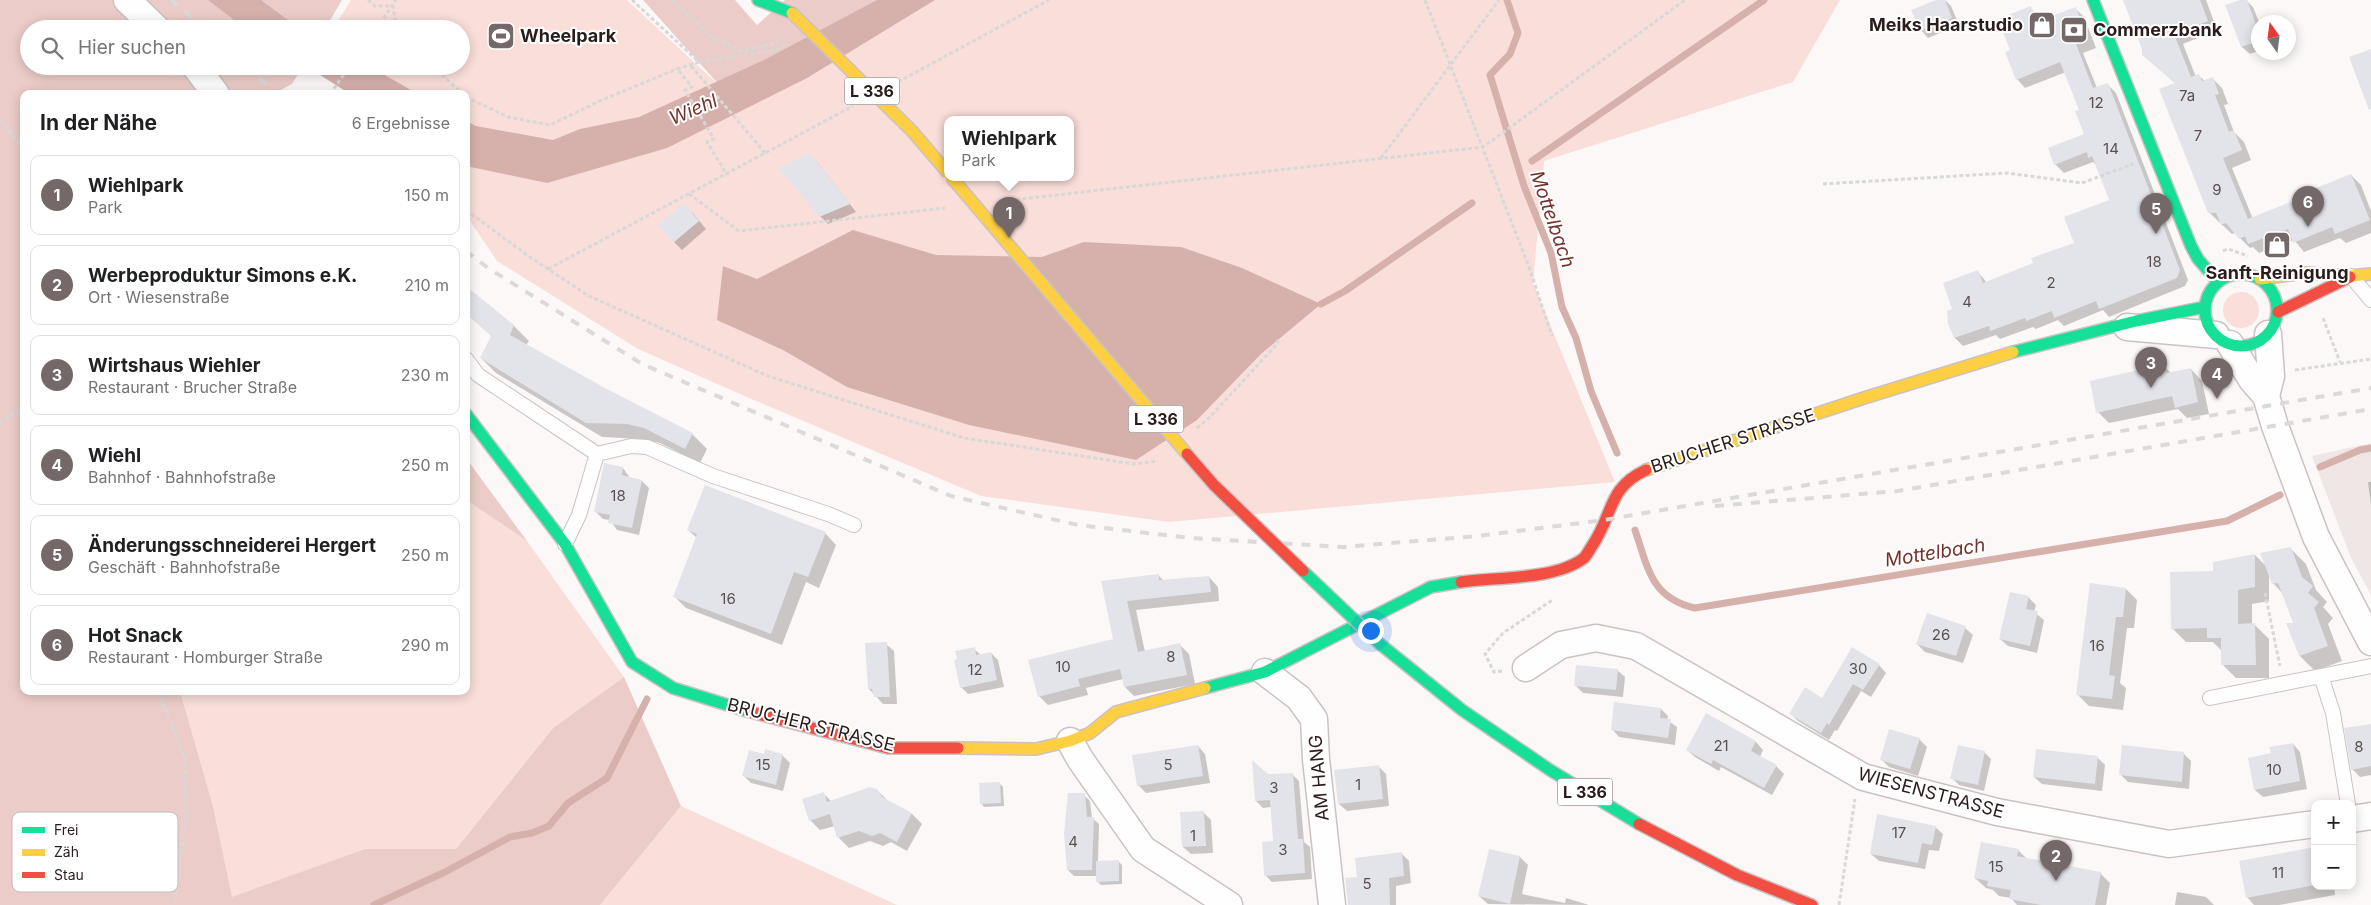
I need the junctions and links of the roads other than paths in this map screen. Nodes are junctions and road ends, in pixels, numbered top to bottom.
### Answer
1 (126, 0) edge
2 (758, 0) edge
3 (789, 0) edge
4 (2094, 0) edge
5 (792, 13) junction
6 (147, 20) edge
7 (202, 75) edge
8 (213, 90) edge
9 (944, 168) edge
10 (954, 181) edge
11 (2371, 274) edge
12 (2351, 276) junction
13 (2260, 279) junction
14 (2371, 280) edge
15 (2218, 282) junction
16 (2371, 300) edge
17 (2205, 307) junction
18 (2273, 323) junction
19 (2117, 326) junction
20 (2223, 340) junction
21 (470, 364) edge
22 (2266, 396) junction
23 (470, 419) edge
24 (597, 454) junction
25 (854, 526) dead end
26 (565, 544) junction
27 (2371, 642) edge
28 (2371, 666) edge
29 (1526, 668) road end
30 (1264, 672) junction
31 (2321, 676) junction
32 (2210, 698) dead end
33 (1070, 741) junction
34 (2347, 800) edge
35 (2371, 816) edge
36 (2356, 818) edge
37 (2311, 825) edge
38 (1229, 905) edge
39 (1332, 905) edge
40 (1812, 905) edge

1 - 6 street
2 - 5 street, L 336
3 - 5 street
4 - 15 street
5 - 9 street, L 336, bridge
7 - 8 street
10 - 40 street, L 336, bridge
11 - 12 street
12 - 13 street
12 - 14 lane
12 - 16 lane
12 - 18 street
13 - 15 street
13 - 18 street
15 - 17 street
17 - 19 street, BRUCHER STRASSE
17 - 20 street
18 - 20 street
18 - 22 street
19 - 20 street, BRUCHER STRASSE
19 - 30 street, BRUCHER STRASSE
20 - 22 street
21 - 24 lane
22 - 27 street
23 - 26 street, BRUCHER STRASSE
24 - 25 lane
24 - 26 lane
26 - 33 street, BRUCHER STRASSE
28 - 31 lane
29 - 37 street, WIESENSTRASSE
30 - 33 street, BRUCHER STRASSE
30 - 39 street, AM HANG
31 - 32 lane
31 - 34 lane
33 - 38 street
35 - 36 street

